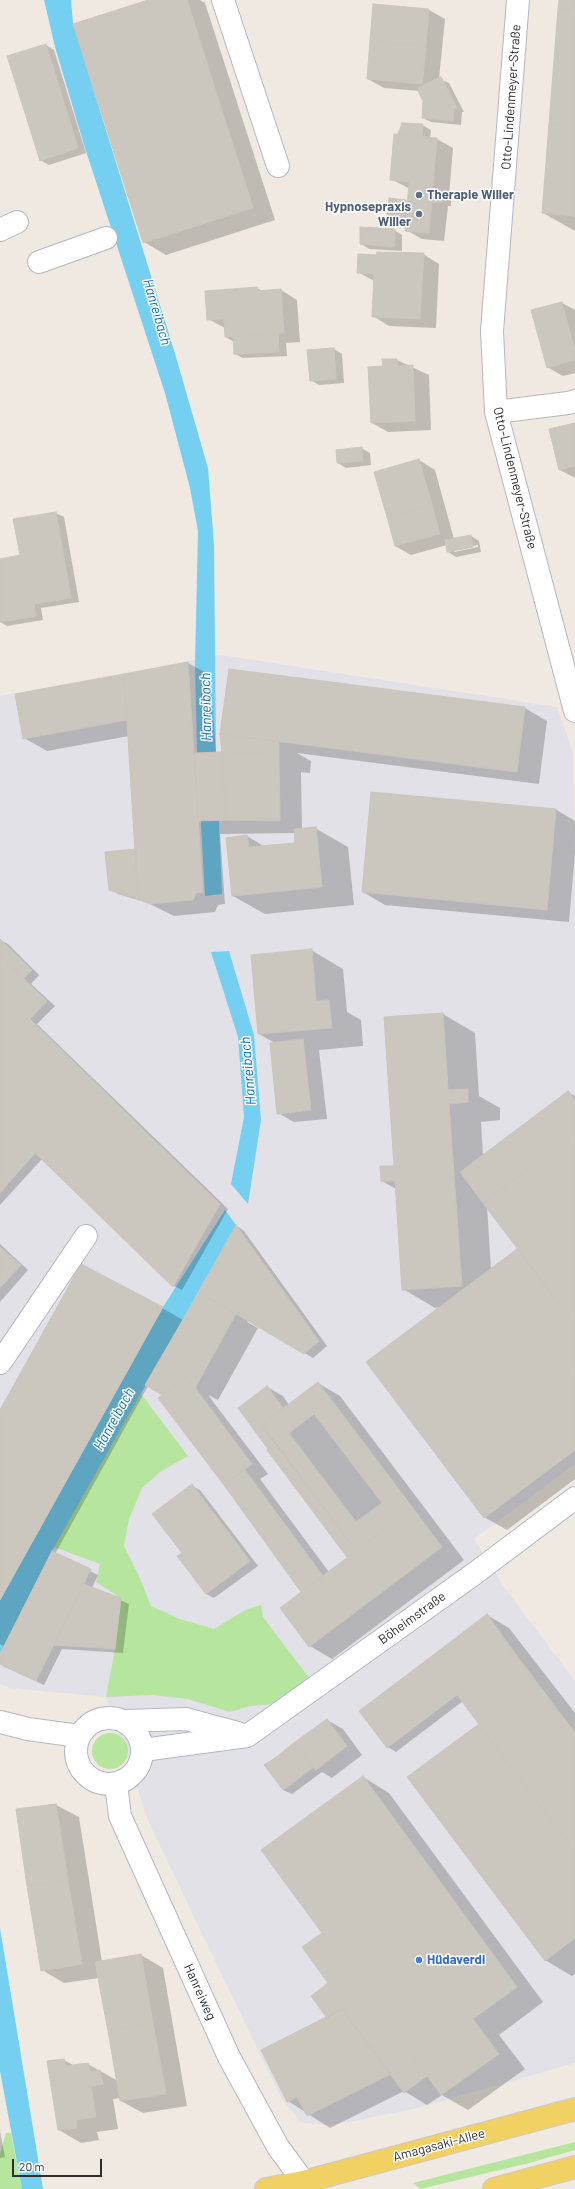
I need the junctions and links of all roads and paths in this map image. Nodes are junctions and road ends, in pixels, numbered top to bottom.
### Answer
1 (223, 0) edge
2 (518, 0) edge
3 (278, 166) dead end
4 (106, 238) dead end
5 (39, 262) dead end
6 (575, 401) edge
7 (496, 412) junction
8 (575, 711) edge
9 (86, 1236) dead end
10 (0, 1363) edge
11 (575, 1498) edge
12 (126, 1721) junction
13 (0, 1722) edge
14 (79, 1736) junction
15 (247, 1736) junction
16 (143, 1750) junction
17 (116, 1784) junction
18 (575, 2108) edge
19 (575, 2167) edge
20 (306, 2185) edge
21 (266, 2189) edge
22 (494, 2189) edge

1 - 3 street
2 - 7 street, Otto-Lindenmeyer-Straße
4 - 5 street
6 - 7 street
7 - 8 street, Otto-Lindenmeyer-Straße
9 - 10 street
11 - 15 street, Böheimstraße
12 - 14 street
12 - 15 street
12 - 16 street
13 - 14 street
14 - 17 street
15 - 16 street, Böheimstraße
16 - 17 street
17 - 20 street, Hanreiweg
18 - 20 main road, Amagasaki-Allee
19 - 22 main road
20 - 21 main road, Amagasaki-Allee

